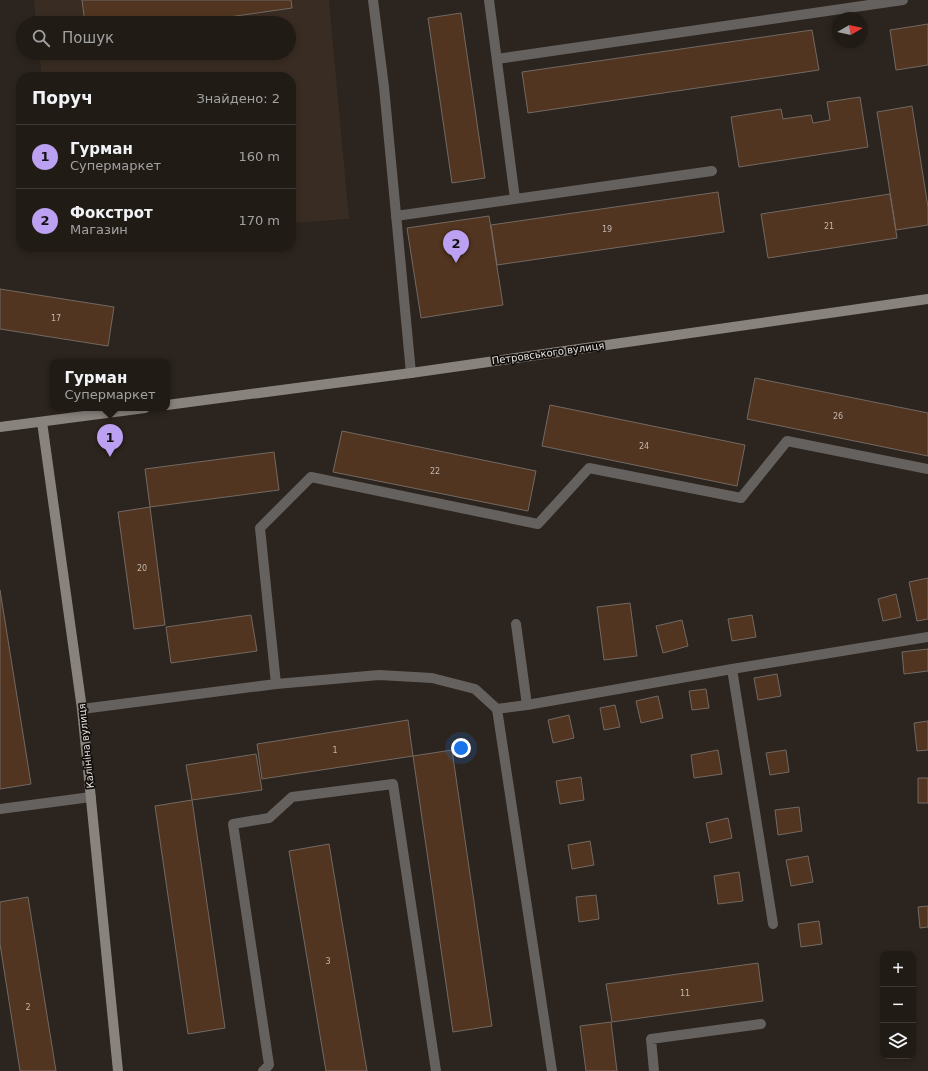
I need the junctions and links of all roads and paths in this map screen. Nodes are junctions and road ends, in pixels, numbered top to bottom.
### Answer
1 (373, 0) edge
2 (489, 0) edge
3 (902, 0) edge
4 (497, 59) junction
5 (712, 171) dead end
6 (515, 199) junction
7 (396, 216) junction
8 (928, 299) edge
9 (411, 373) junction
10 (170, 405) edge
11 (123, 411) edge
12 (42, 422) junction
13 (0, 427) edge
14 (928, 469) edge
15 (516, 624) dead end
16 (928, 637) edge
17 (732, 669) junction
18 (276, 684) junction
19 (527, 705) junction
20 (82, 709) junction
21 (497, 709) junction
22 (91, 797) junction
23 (0, 809) edge
24 (773, 924) dead end
25 (761, 1024) dead end
26 (118, 1071) edge
27 (263, 1071) edge
28 (436, 1071) edge
29 (552, 1071) edge
30 (654, 1071) edge

1 - 7 street
2 - 4 street
3 - 4 street
4 - 6 street
5 - 6 street
6 - 7 street
7 - 9 street
8 - 9 street, Петровського вулиця
9 - 10 street, Петровського вулиця
11 - 12 street
12 - 13 street
12 - 20 street, Калініна вулиця
14 - 18 street
15 - 19 street
16 - 17 street
17 - 19 street
17 - 24 street
18 - 20 street
18 - 21 street
19 - 21 street
20 - 22 street, Калініна вулиця
21 - 29 street
22 - 23 street
22 - 26 street, Калініна вулиця
25 - 30 street
27 - 28 street

